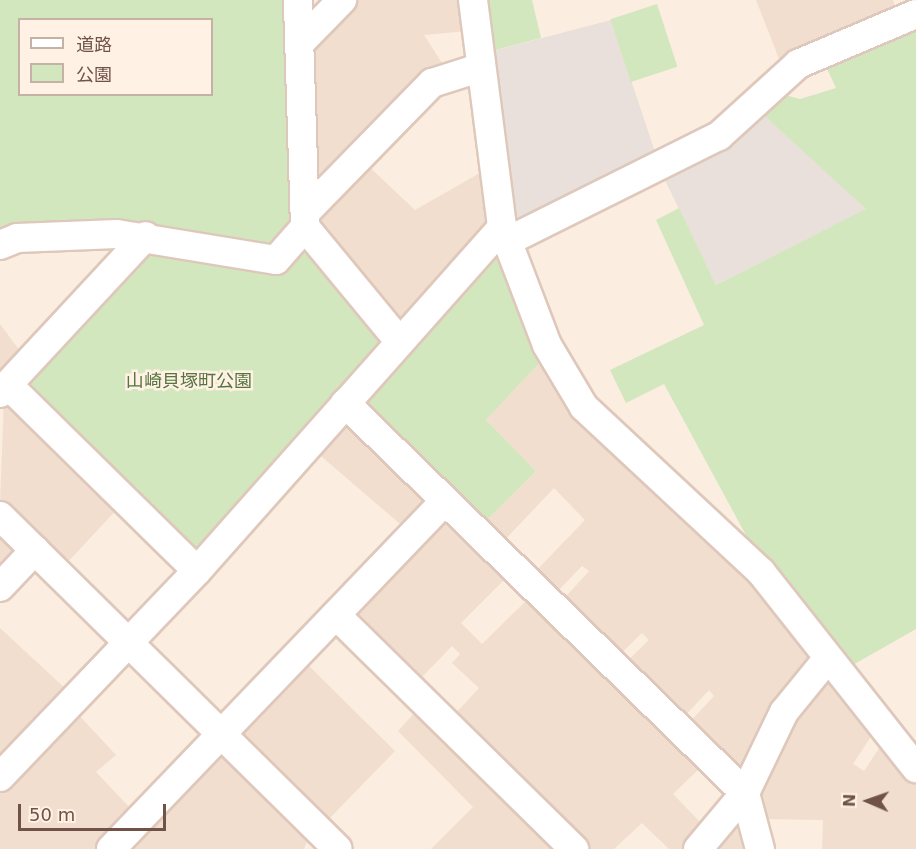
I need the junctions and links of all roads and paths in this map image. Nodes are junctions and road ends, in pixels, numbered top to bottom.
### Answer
1 (298, 0) edge
2 (342, 0) edge
3 (473, 0) edge
4 (916, 14) edge
5 (299, 44) junction
6 (479, 68) junction
7 (305, 220) junction
8 (504, 235) junction
9 (147, 236) junction
10 (0, 245) edge
11 (399, 341) junction
12 (4, 389) edge
13 (345, 402) junction
14 (445, 501) junction
15 (0, 516) edge
16 (35, 550) junction
17 (197, 571) junction
18 (0, 586) edge
19 (336, 615) junction
20 (130, 642) junction
21 (828, 658) junction
22 (221, 734) junction
23 (916, 768) edge
24 (0, 777) edge
25 (745, 793) junction
26 (326, 845) edge
27 (111, 849) edge
28 (574, 849) edge
29 (698, 849) edge
30 (760, 849) edge

1 - 5 street
2 - 5 street
3 - 6 street
4 - 8 street
5 - 7 street
6 - 7 street
6 - 8 street
7 - 9 street
7 - 11 street
8 - 11 street
8 - 21 street
9 - 10 street
9 - 12 street
11 - 13 street
12 - 17 street
13 - 14 street
13 - 17 street
14 - 19 street
14 - 25 street
15 - 16 street
16 - 18 street
16 - 20 street
17 - 20 street
19 - 22 street
19 - 28 street
20 - 22 street
20 - 24 street
21 - 23 street
21 - 25 street
22 - 26 street
22 - 27 street
25 - 29 street
25 - 30 street

